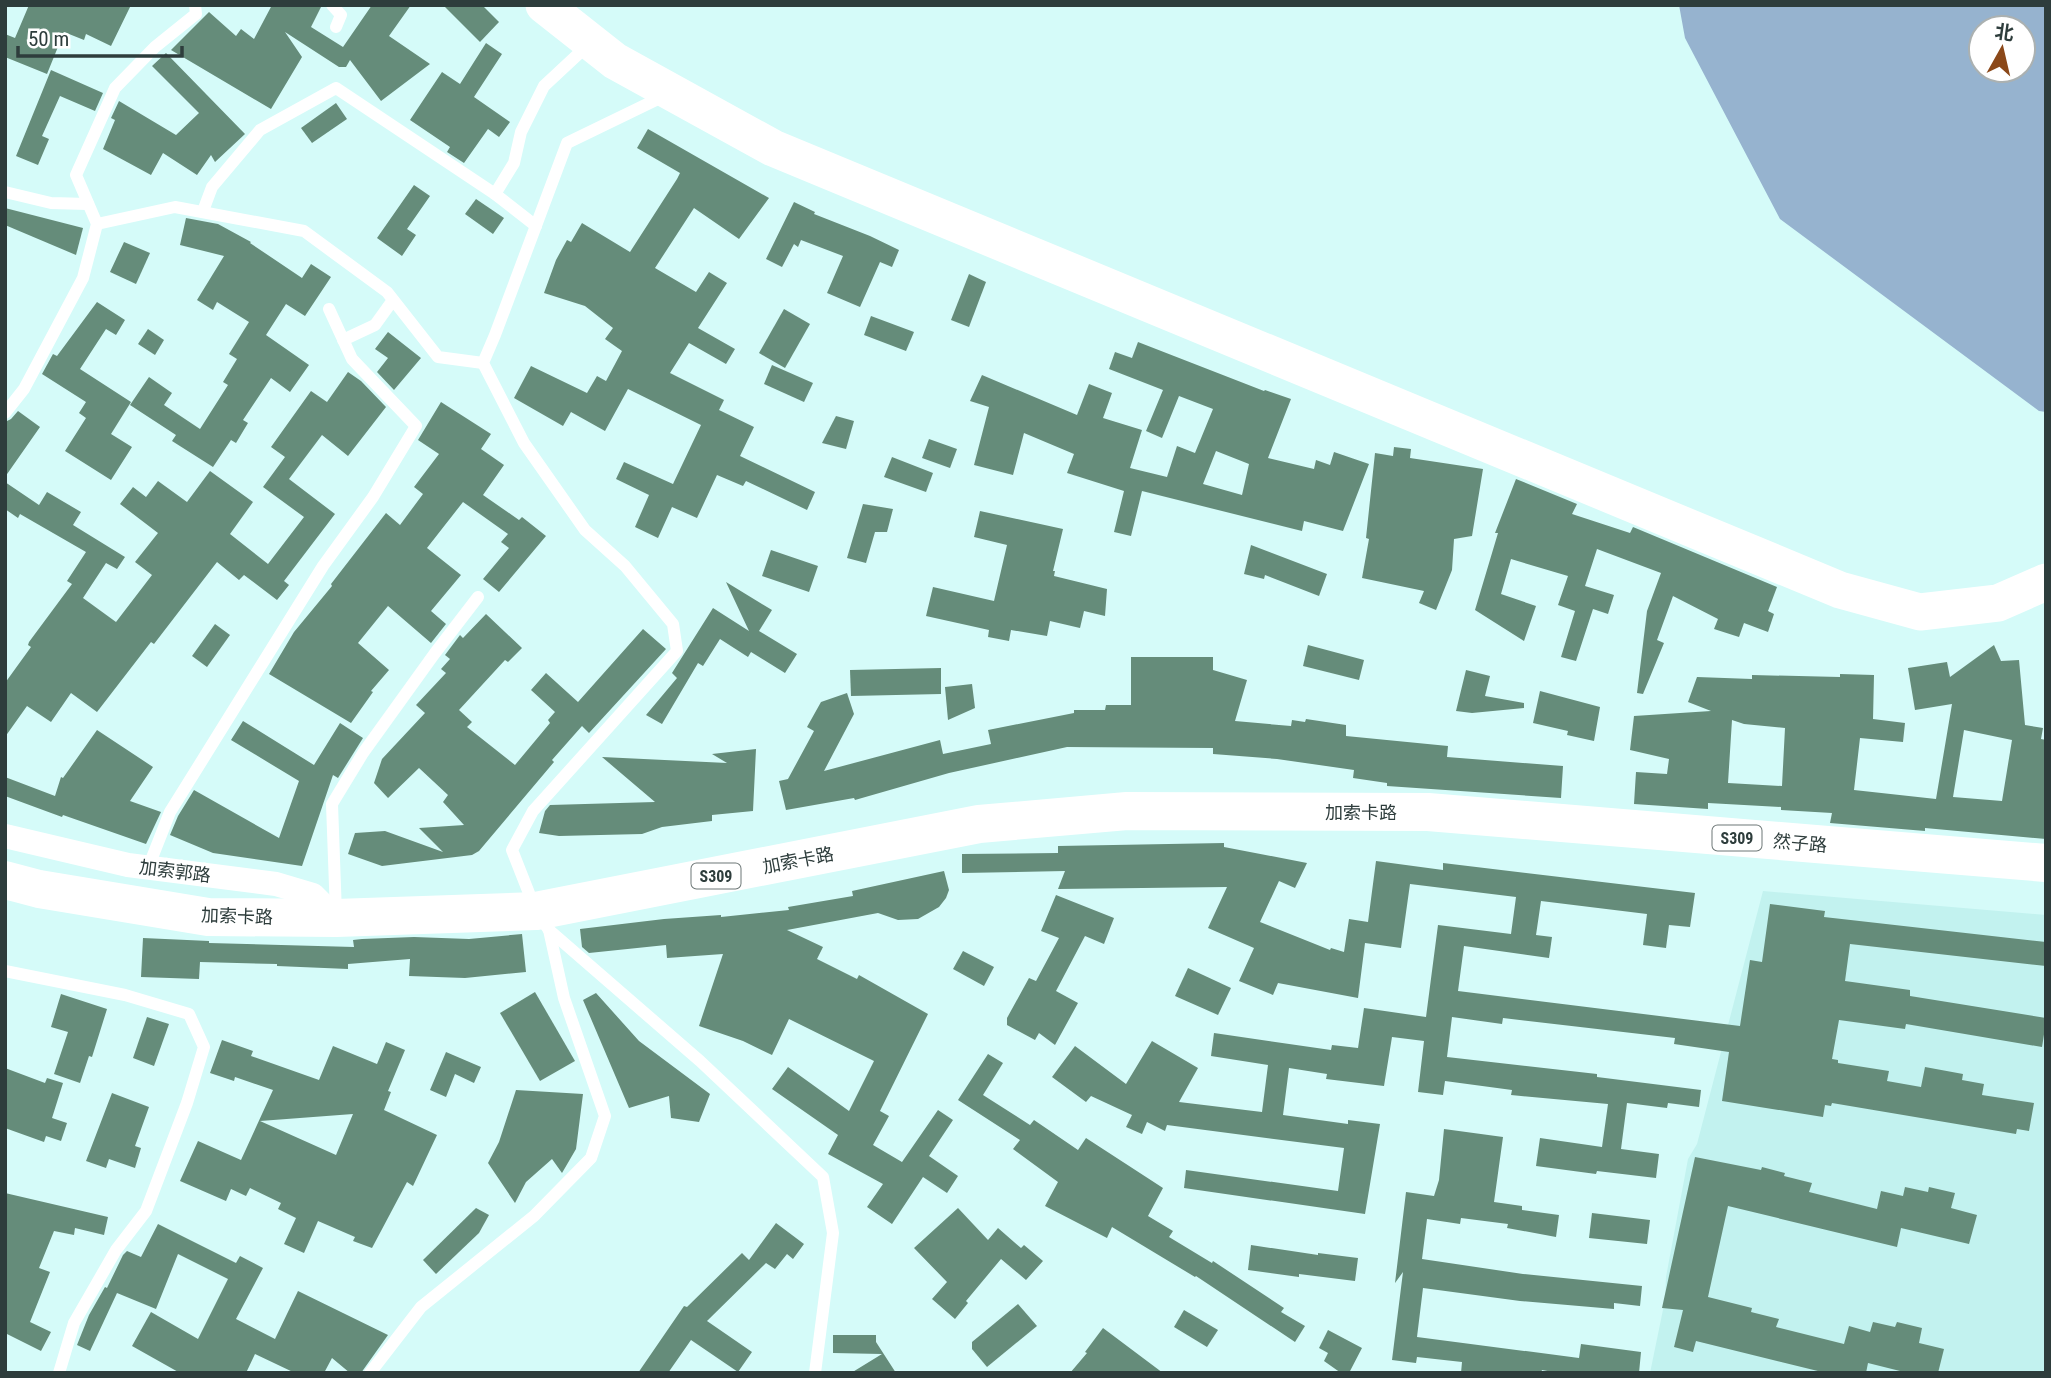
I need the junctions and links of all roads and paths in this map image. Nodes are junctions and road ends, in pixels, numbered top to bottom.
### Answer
1 (195, 5) edge
2 (332, 5) edge
3 (544, 5) edge
4 (336, 27) dead end
5 (591, 42) junction
6 (672, 92) junction
7 (5, 192) edge
8 (495, 194) junction
9 (88, 205) junction
10 (203, 211) junction
11 (97, 224) junction
12 (536, 226) junction
13 (393, 300) junction
14 (329, 309) dead end
15 (343, 340) junction
16 (483, 363) junction
17 (5, 414) edge
18 (2046, 582) edge
19 (478, 597) dead end
20 (1429, 812) joint
21 (5, 836) edge
22 (2046, 863) edge
23 (148, 868) junction
24 (5, 880) edge
25 (336, 918) junction
26 (543, 921) junction
27 (5, 971) edge
28 (59, 1373) edge
29 (370, 1373) edge
30 (815, 1373) edge

1 - 9 lane
2 - 4 lane
3 - 5 street
5 - 6 street
5 - 8 lane
6 - 12 lane
6 - 18 street
7 - 9 lane
8 - 10 lane
8 - 12 lane
9 - 11 lane
10 - 11 lane
10 - 13 lane
11 - 17 lane
12 - 16 lane
13 - 15 lane
13 - 16 lane
14 - 15 lane
15 - 23 lane
16 - 26 lane
19 - 25 lane
20 - 22 main road, 然子路 / S309
20 - 26 main road, 加索卡路 / S309
21 - 23 street, 加索郭路
23 - 25 street, 加索郭路
24 - 25 main road, 加索卡路 / S309
25 - 26 main road, 加索卡路 / S309
26 - 29 lane
26 - 30 lane
27 - 28 lane

